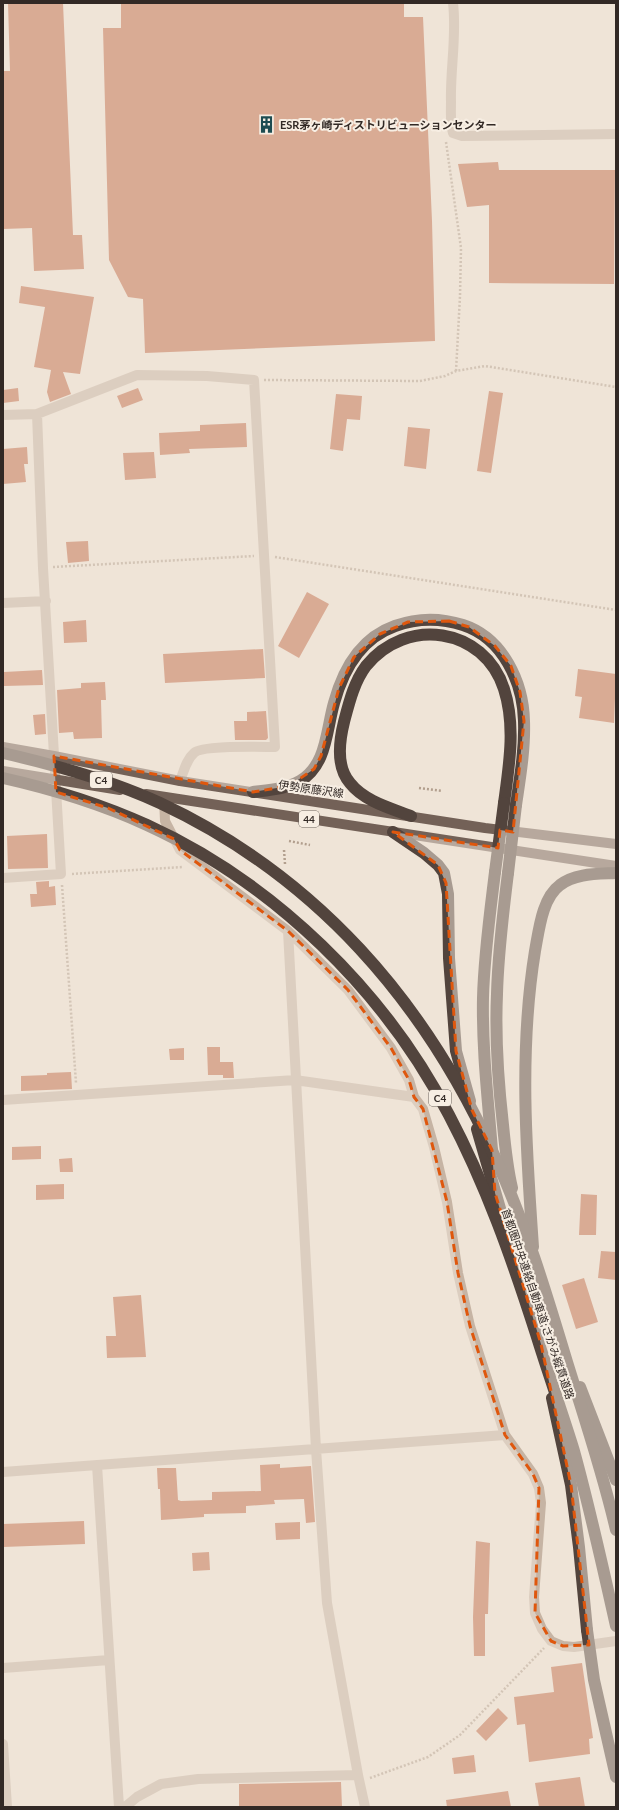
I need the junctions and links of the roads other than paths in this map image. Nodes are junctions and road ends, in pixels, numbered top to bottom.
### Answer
1 (453, 3) edge
2 (616, 134) edge
3 (37, 414) junction
4 (3, 415) edge
5 (46, 601) junction
6 (3, 603) edge
7 (3, 747) edge
8 (3, 753) edge
9 (54, 756) junction
10 (3, 771) edge
11 (3, 778) edge
12 (55, 780) junction
13 (180, 781) junction
14 (253, 792) junction
15 (164, 796) junction
16 (411, 816) junction
17 (393, 832) junction
18 (616, 844) edge
19 (616, 866) edge
20 (616, 873) edge
21 (3, 878) edge
22 (288, 931) junction
23 (295, 1080) junction
24 (414, 1098) junction
25 (3, 1100) edge
26 (495, 1193) junction
27 (533, 1252) junction
28 (505, 1435) junction
29 (316, 1449) junction
30 (97, 1465) junction
31 (3, 1472) edge
32 (616, 1480) edge
33 (616, 1530) edge
34 (616, 1626) edge
35 (616, 1642) edge
36 (109, 1660) junction
37 (3, 1668) edge
38 (3, 1744) edge
39 (616, 1777) edge
40 (359, 1778) junction
41 (7, 1807) edge
42 (119, 1807) edge
43 (125, 1807) edge
44 (365, 1807) edge

1 - 2 street
3 - 4 street
3 - 5 street
3 - 13 street
5 - 6 street
5 - 9 street
7 - 9 main road, 伊勢原藤沢線 / 44
8 - 33 highway, 首都圏中央連絡自動車道;さがみ縦貫道路 / C4, bridge
9 - 12 street
9 - 13 main road, 伊勢原藤沢線 / 44
10 - 12 main road, 44
11 - 34 highway, 首都圏中央連絡自動車道;さがみ縦貫道路 / C4, bridge
12 - 15 main road, 44
12 - 21 street
13 - 14 main road, 伊勢原藤沢線 / 44
14 - 16 main road, 伊勢原藤沢線 / 44
14 - 27 highway, bridge
15 - 17 main road, 44
15 - 22 street
16 - 18 main road, 伊勢原藤沢線 / 44
16 - 26 highway, bridge
17 - 19 main road, 44
17 - 26 highway
20 - 27 highway
22 - 23 street
22 - 24 street
23 - 24 street
23 - 25 street
23 - 29 street
24 - 28 street
26 - 39 highway, bridge
27 - 32 highway
28 - 29 street
28 - 35 street
29 - 30 street
29 - 40 street
30 - 31 street
30 - 36 street
36 - 37 street
36 - 42 street
38 - 41 street
40 - 43 street
40 - 44 street

